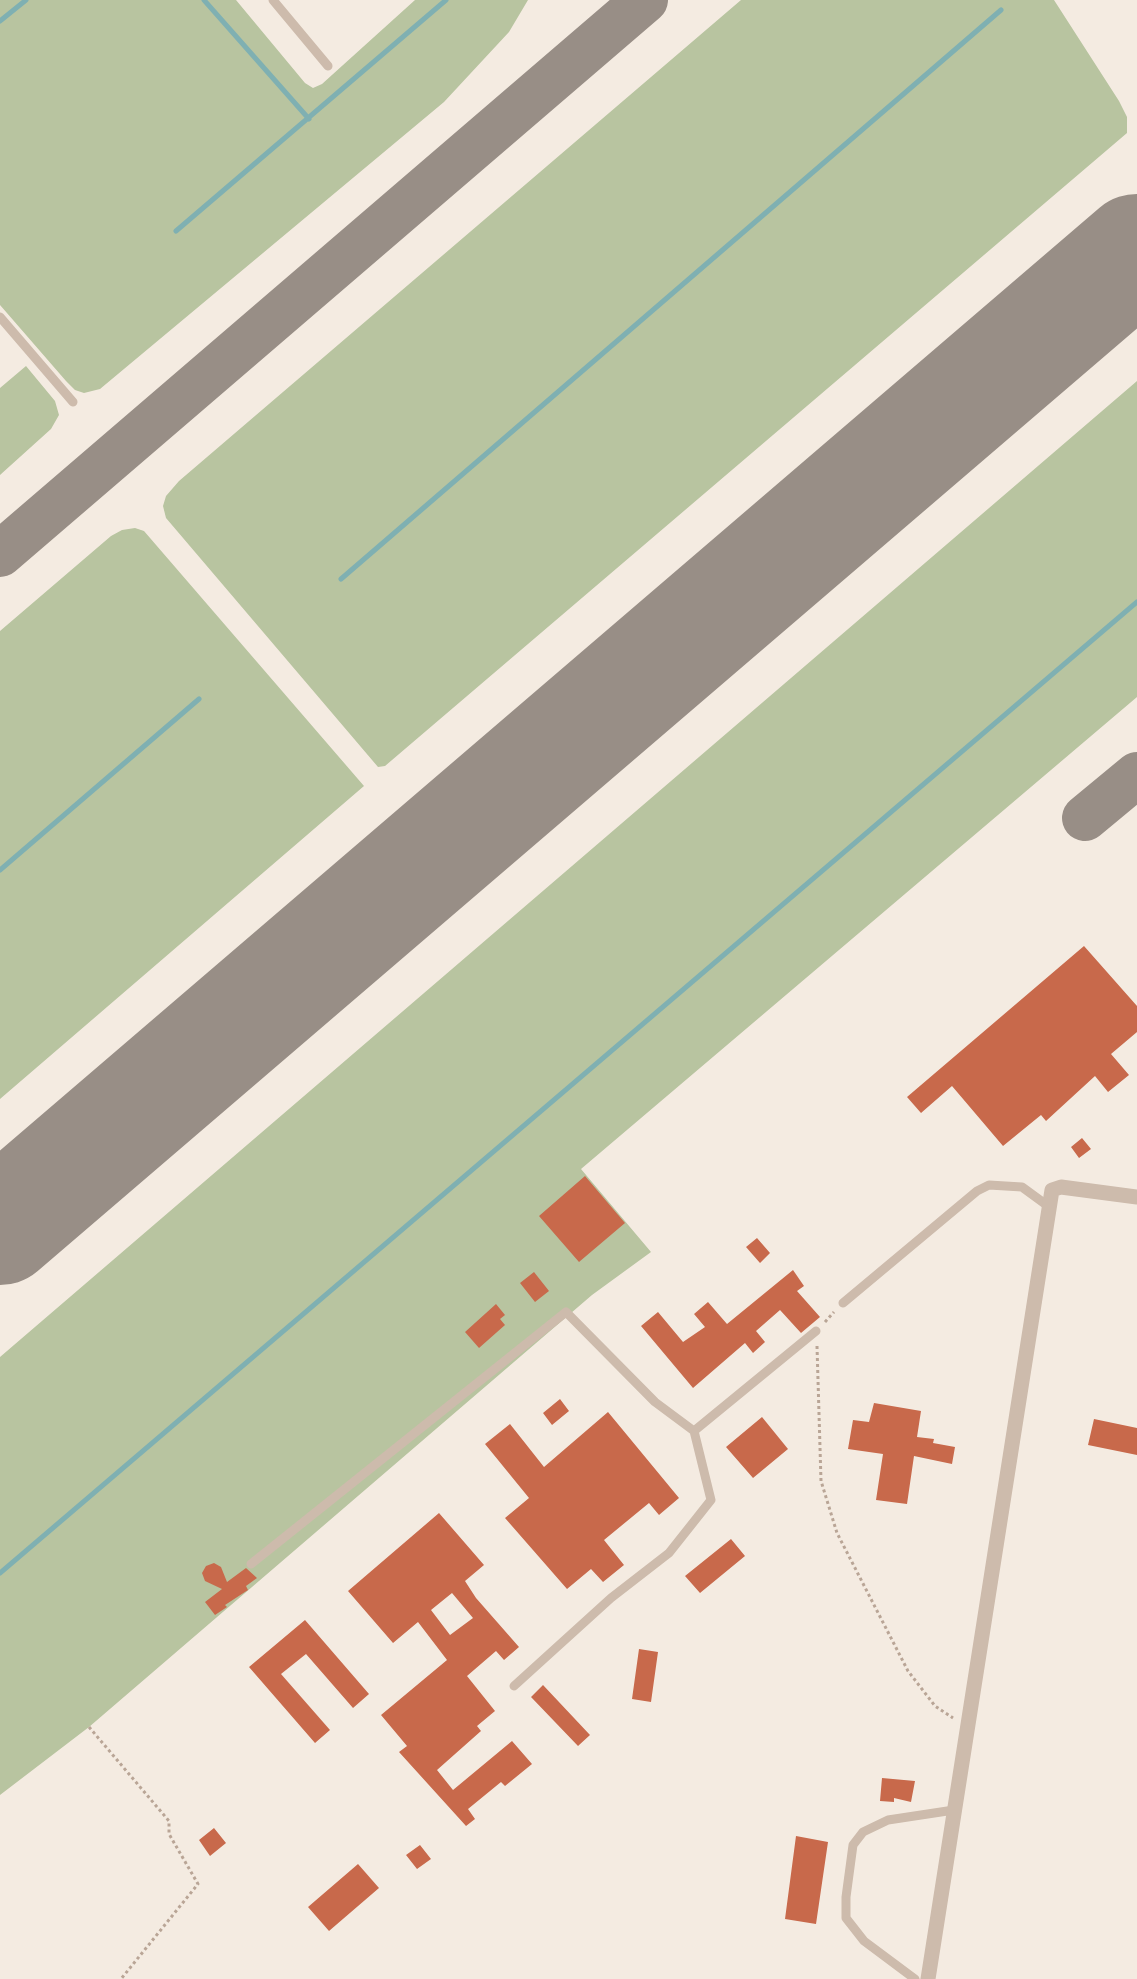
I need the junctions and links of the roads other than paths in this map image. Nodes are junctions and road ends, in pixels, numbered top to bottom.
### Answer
1 (273, 0) edge
2 (328, 66) dead end
3 (0, 317) edge
4 (73, 402) dead end
5 (1137, 1197) edge
6 (1048, 1206) junction
7 (843, 1303) road end
8 (816, 1331) road end
9 (693, 1431) junction
10 (251, 1564) dead end
11 (514, 1686) dead end
12 (954, 1810) junction
13 (915, 1979) edge
14 (928, 1979) edge

1 - 2 lane
3 - 4 lane
5 - 6 street
6 - 7 lane
6 - 12 street
8 - 9 lane
9 - 10 lane
9 - 11 lane
12 - 13 lane
12 - 14 street

